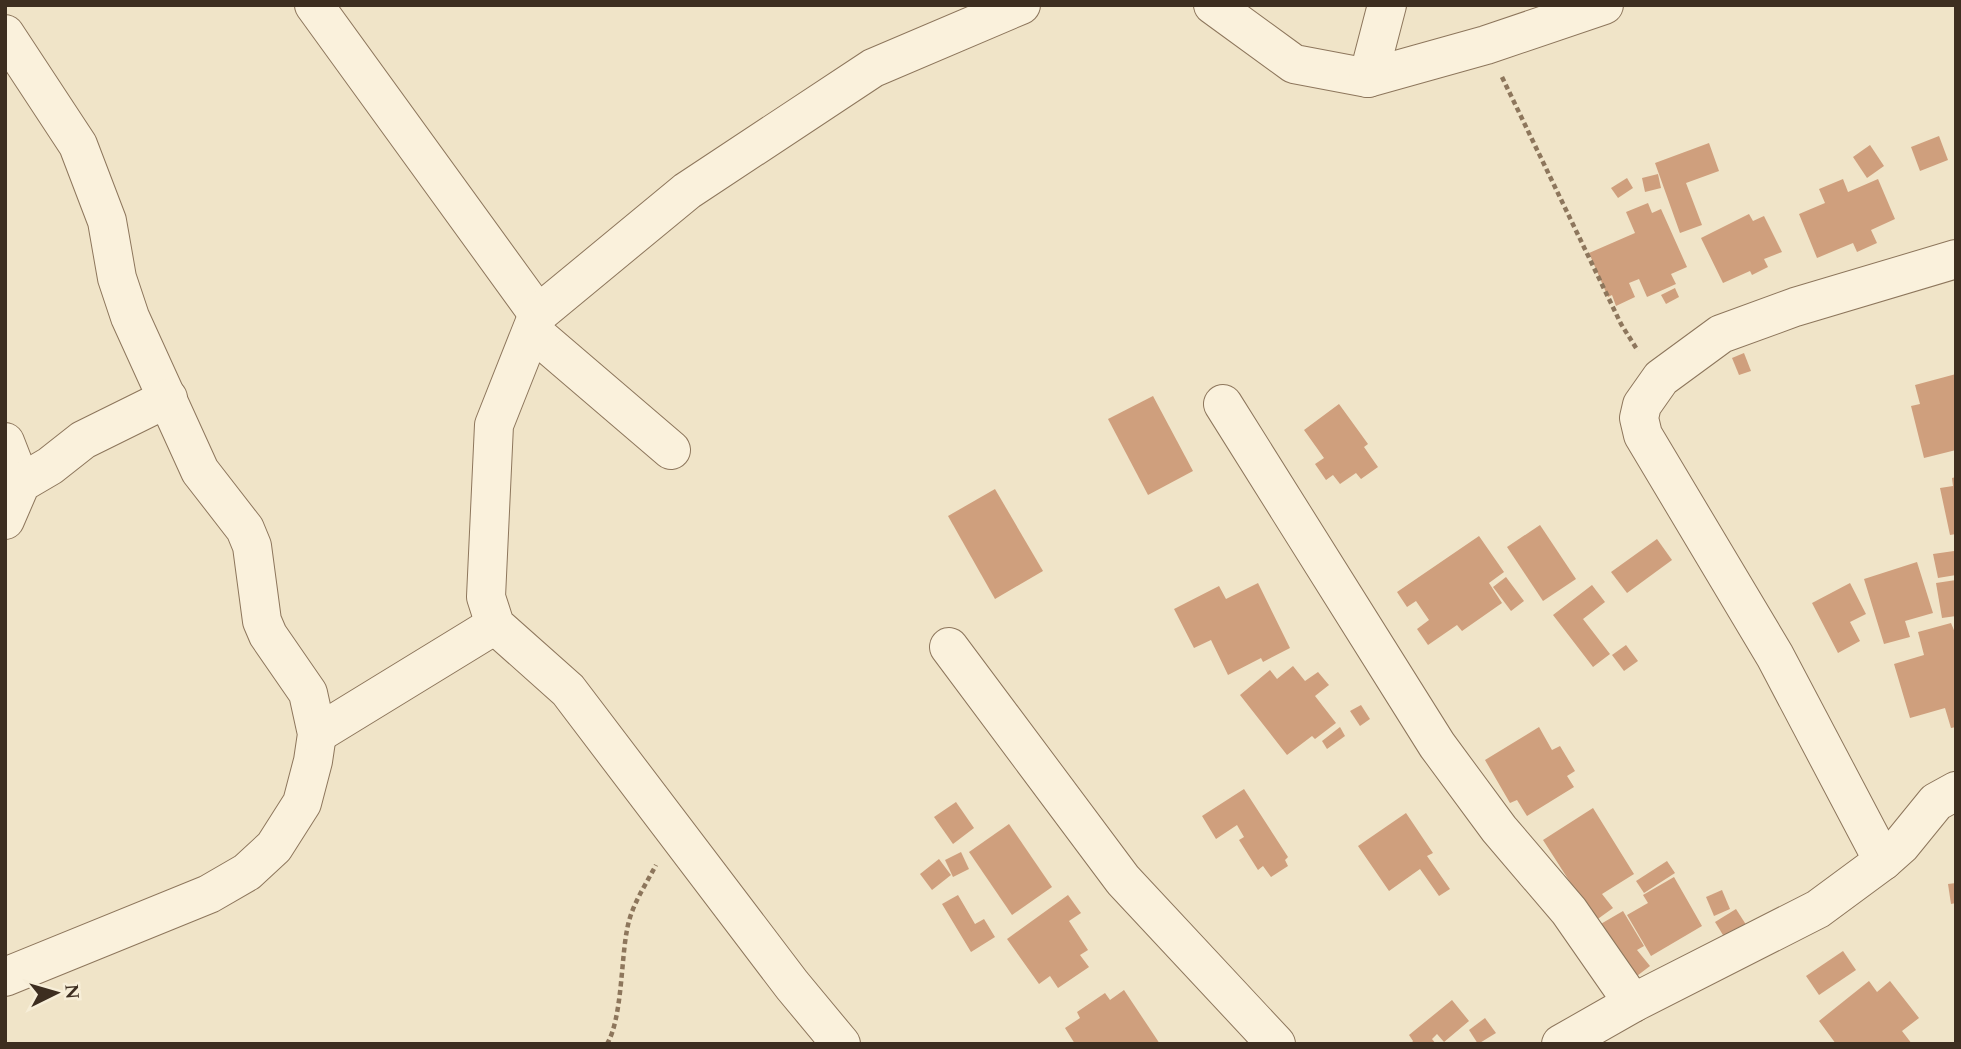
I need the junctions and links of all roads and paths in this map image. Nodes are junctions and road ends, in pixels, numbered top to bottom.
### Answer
1 (314, 5) edge
2 (1021, 5) edge
3 (1213, 5) edge
4 (1387, 5) edge
5 (1604, 5) edge
6 (5, 34) edge
7 (1486, 45) junction
8 (1368, 78) junction
9 (1956, 259) edge
10 (535, 322) junction
11 (1661, 378) junction
12 (169, 398) junction
13 (1223, 404) dead end
14 (5, 442) edge
15 (671, 450) dead end
16 (21, 483) junction
17 (5, 520) edge
18 (495, 625) junction
19 (949, 647) dead end
20 (317, 734) junction
21 (1956, 790) edge
22 (675, 830) junction
23 (1882, 861) junction
24 (5, 977) edge
25 (1633, 1003) junction
26 (607, 1044) edge
27 (841, 1044) edge
28 (1276, 1044) edge
29 (1561, 1044) edge

1 - 10 street
2 - 10 street
3 - 8 street
4 - 8 street
5 - 7 street
6 - 12 street
7 - 8 street
7 - 11 path
9 - 11 street
10 - 15 street
10 - 18 street
11 - 23 street
12 - 16 street
12 - 20 street
13 - 25 street
14 - 16 street
16 - 17 street
18 - 20 street
18 - 22 street
19 - 28 street
20 - 24 street
21 - 23 street
22 - 26 path
22 - 27 street
23 - 25 street
25 - 29 street

